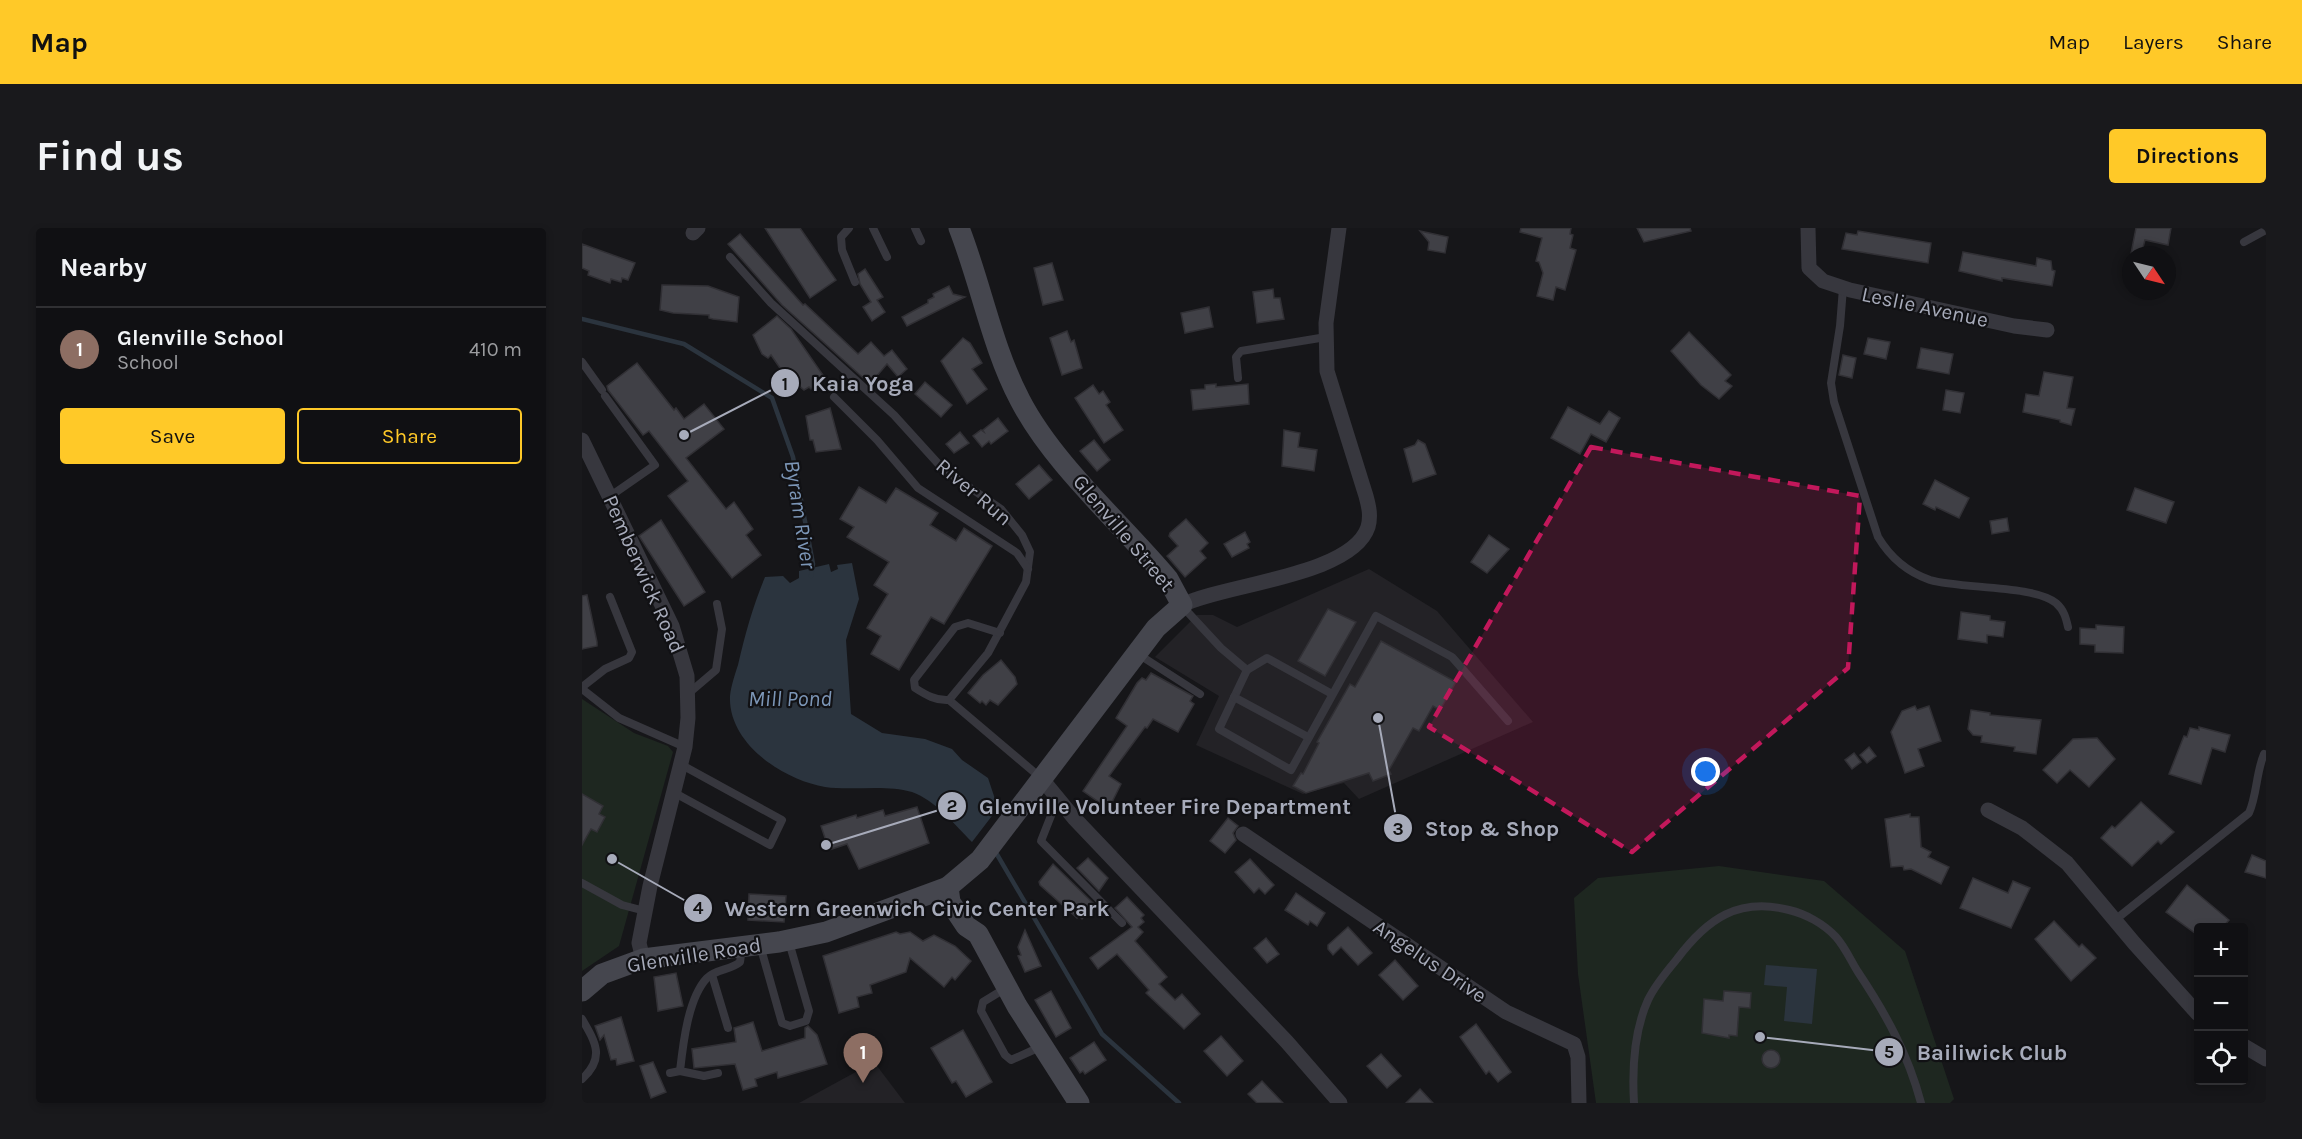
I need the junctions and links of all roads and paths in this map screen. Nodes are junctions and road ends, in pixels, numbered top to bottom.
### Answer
1 (849, 228) edge
2 (873, 228) edge
3 (915, 228) edge
4 (959, 228) edge
5 (1339, 228) edge
6 (1808, 228) edge
7 (2266, 230) edge
8 (921, 241) dead end
9 (2244, 242) dead end
10 (887, 256) dead end
11 (730, 257) dead end
12 (855, 282) dead end
13 (1843, 288) junction
14 (2048, 330) dead end
15 (1326, 337) junction
16 (582, 362) edge
17 (1238, 378) dead end
18 (834, 397) dead end
19 (582, 440) edge
20 (609, 497) junction
21 (1028, 569) junction
22 (610, 597) dead end
23 (717, 604) dead end
24 (1182, 605) junction
25 (2068, 627) dead end
26 (1000, 633) junction
27 (1137, 653) junction
28 (1247, 670) junction
29 (582, 688) edge
30 (688, 693) junction
31 (1200, 694) dead end
32 (1332, 694) junction
33 (1234, 697) junction
34 (950, 700) junction
35 (1508, 722) dead end
36 (1308, 737) junction
37 (685, 747) junction
38 (2264, 754) dead end
39 (680, 764) junction
40 (1041, 778) junction
41 (673, 792) junction
42 (1058, 798) junction
43 (1988, 810) dead end
44 (1243, 834) dead end
45 (582, 883) edge
46 (948, 887) junction
47 (645, 912) junction
48 (2115, 920) junction
49 (1122, 923) dead end
50 (789, 940) junction
51 (751, 945) junction
52 (643, 959) junction
53 (712, 975) junction
54 (1007, 987) junction
55 (582, 991) edge
56 (2194, 1008) edge
57 (582, 1019) edge
58 (728, 1028) dead end
59 (1041, 1046) junction
60 (2248, 1048) edge
61 (2266, 1059) edge
62 (681, 1071) junction
63 (670, 1073) dead end
64 (718, 1073) dead end
65 (582, 1079) edge
66 (1079, 1103) edge
67 (1341, 1103) edge
68 (1578, 1103) edge
69 (1634, 1103) edge
70 (1921, 1103) edge

1 - 12 lane
2 - 10 lane
3 - 8 lane
4 - 24 main road, Glenville Street
5 - 15 street
6 - 13 street, Leslie Avenue
7 - 9 lane
11 - 21 lane, River Run
13 - 14 street, Leslie Avenue
13 - 25 lane
15 - 17 lane
15 - 24 street
16 - 20 lane
18 - 21 lane
19 - 20 street, Pemberwick Road
20 - 30 street, Pemberwick Road
21 - 26 lane, River Run
22 - 29 lane
23 - 30 lane
24 - 27 main road, Glenville Street
24 - 28 lane
26 - 34 lane, River Run
26 - 34 lane
27 - 31 lane
27 - 40 main road, Glenville Street
28 - 32 lane
28 - 33 lane
29 - 37 lane
30 - 37 street, Pemberwick Road
32 - 35 lane
32 - 36 lane
33 - 36 lane
33 - 36 lane
34 - 40 lane
37 - 39 street, Pemberwick Road
38 - 48 lane
39 - 41 street, Pemberwick Road
39 - 41 lane
40 - 42 street
40 - 46 main road, Glenville Street
41 - 47 street, Pemberwick Road
42 - 49 lane
42 - 67 street
43 - 48 street
44 - 68 street, Angelus Drive
45 - 47 lane
46 - 50 main road, Glenville Road
46 - 54 main road
47 - 52 street, Pemberwick Road
48 - 56 street
50 - 51 main road, Glenville Road
50 - 51 lane
51 - 52 main road, Glenville Road
51 - 53 lane
52 - 55 main road, Glenville Road
53 - 58 lane
53 - 62 lane
54 - 59 main road
54 - 59 lane
57 - 65 lane
59 - 66 main road
60 - 61 street
62 - 63 lane
62 - 64 lane
69 - 70 lane

